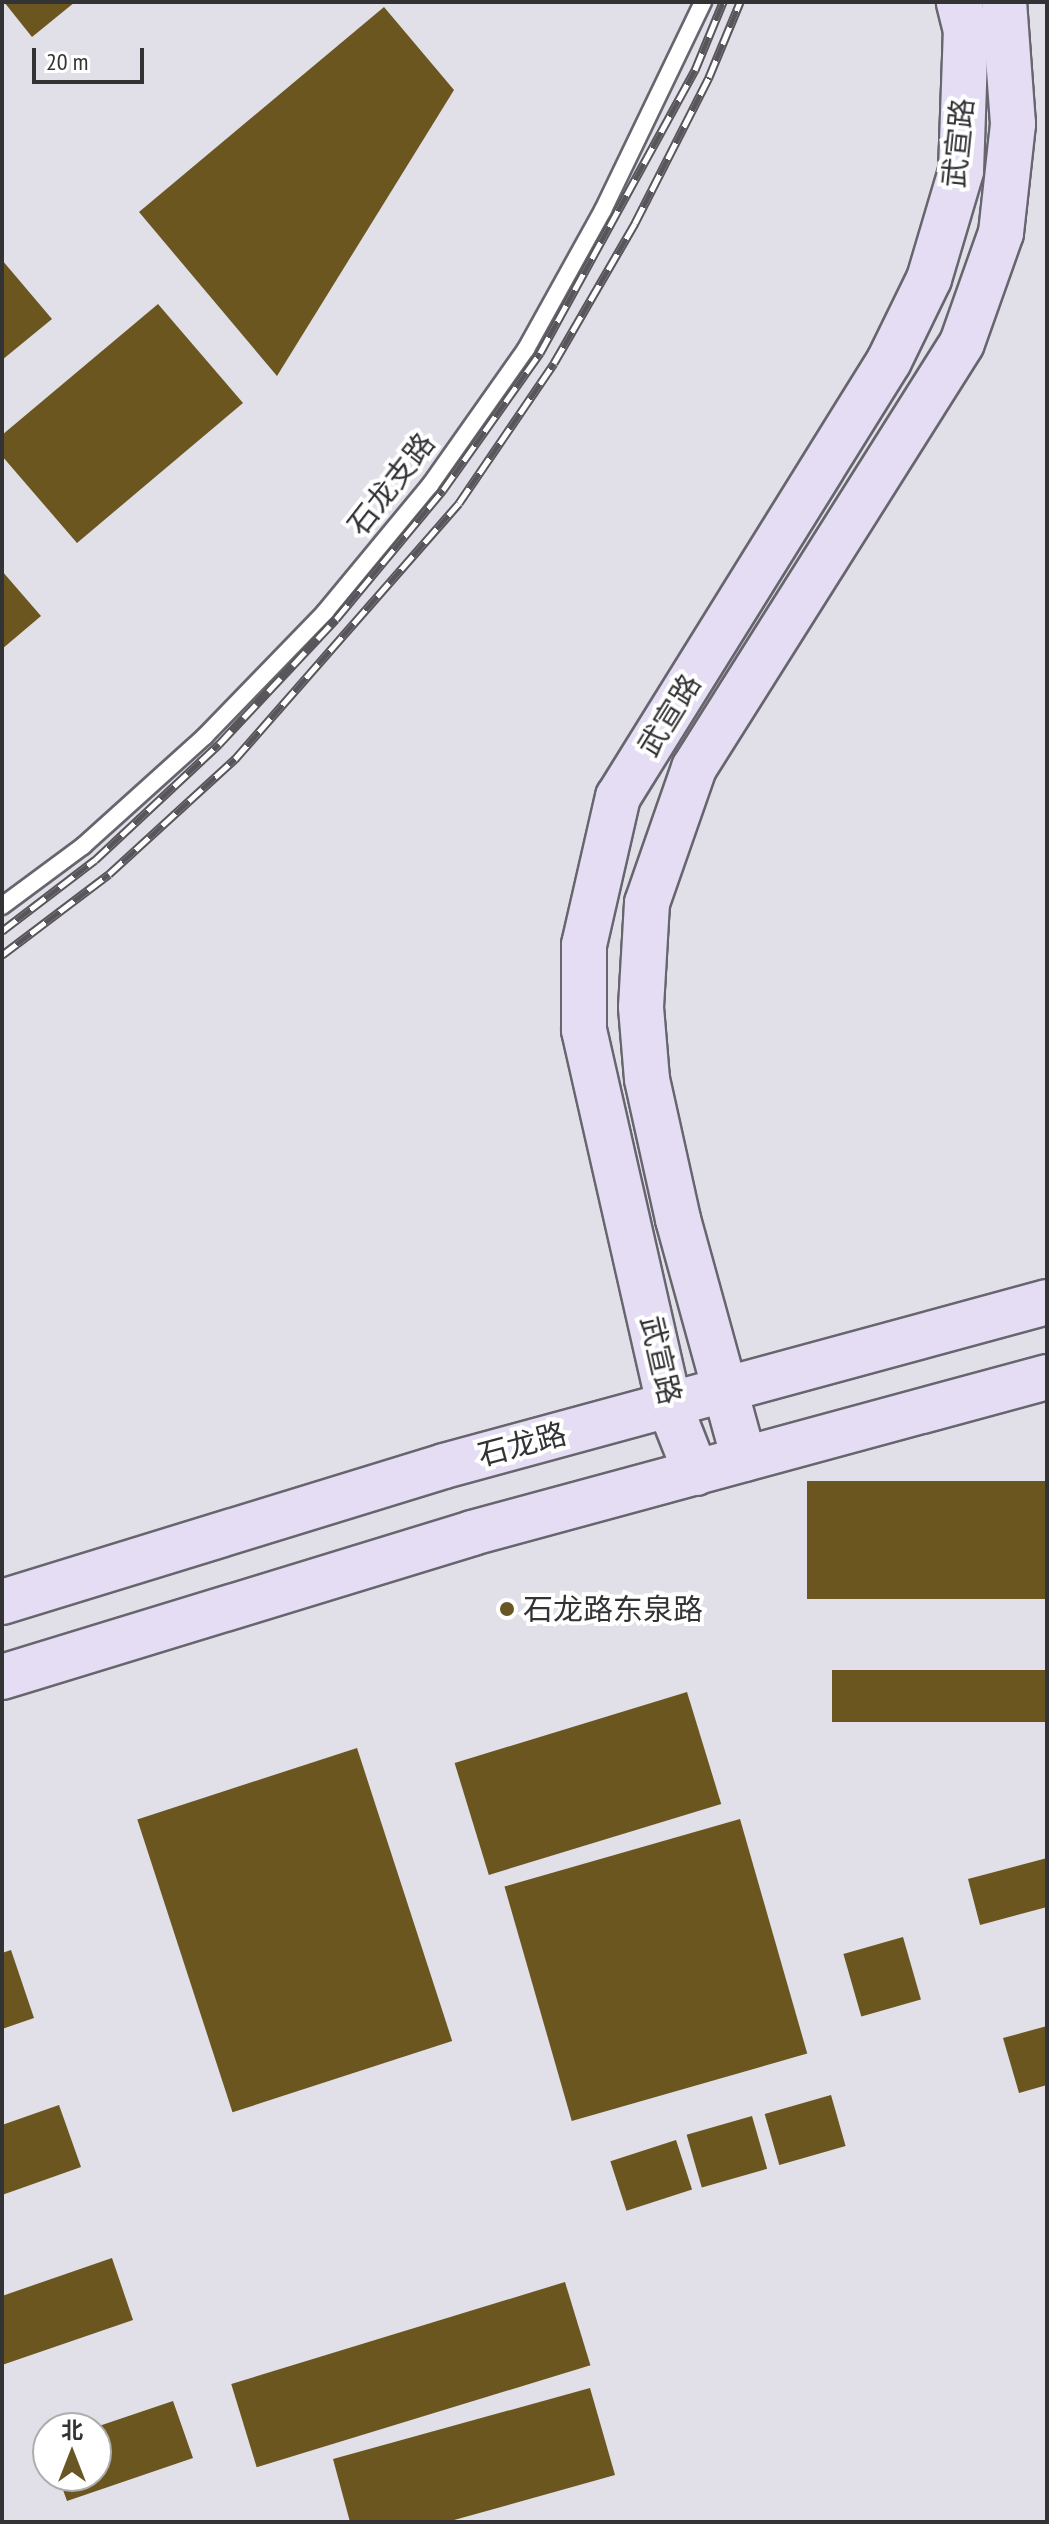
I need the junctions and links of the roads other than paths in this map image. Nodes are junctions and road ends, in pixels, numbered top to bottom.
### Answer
1 (703, 2) edge
2 (959, 2) edge
3 (1004, 2) edge
4 (2, 906) edge
5 (1047, 1302) edge
6 (1047, 1377) edge
7 (723, 1389) junction
8 (669, 1404) junction
9 (744, 1459) junction
10 (696, 1473) junction
11 (2, 1602) edge
12 (2, 1677) edge

1 - 4 lane, 石龙支路
2 - 8 street, 武宣路
3 - 7 street
5 - 7 street, 石龙路
6 - 9 street
7 - 8 street, 石龙路
7 - 9 street
8 - 10 street, 武宣路
8 - 11 street, 石龙路
9 - 10 street
10 - 12 street

